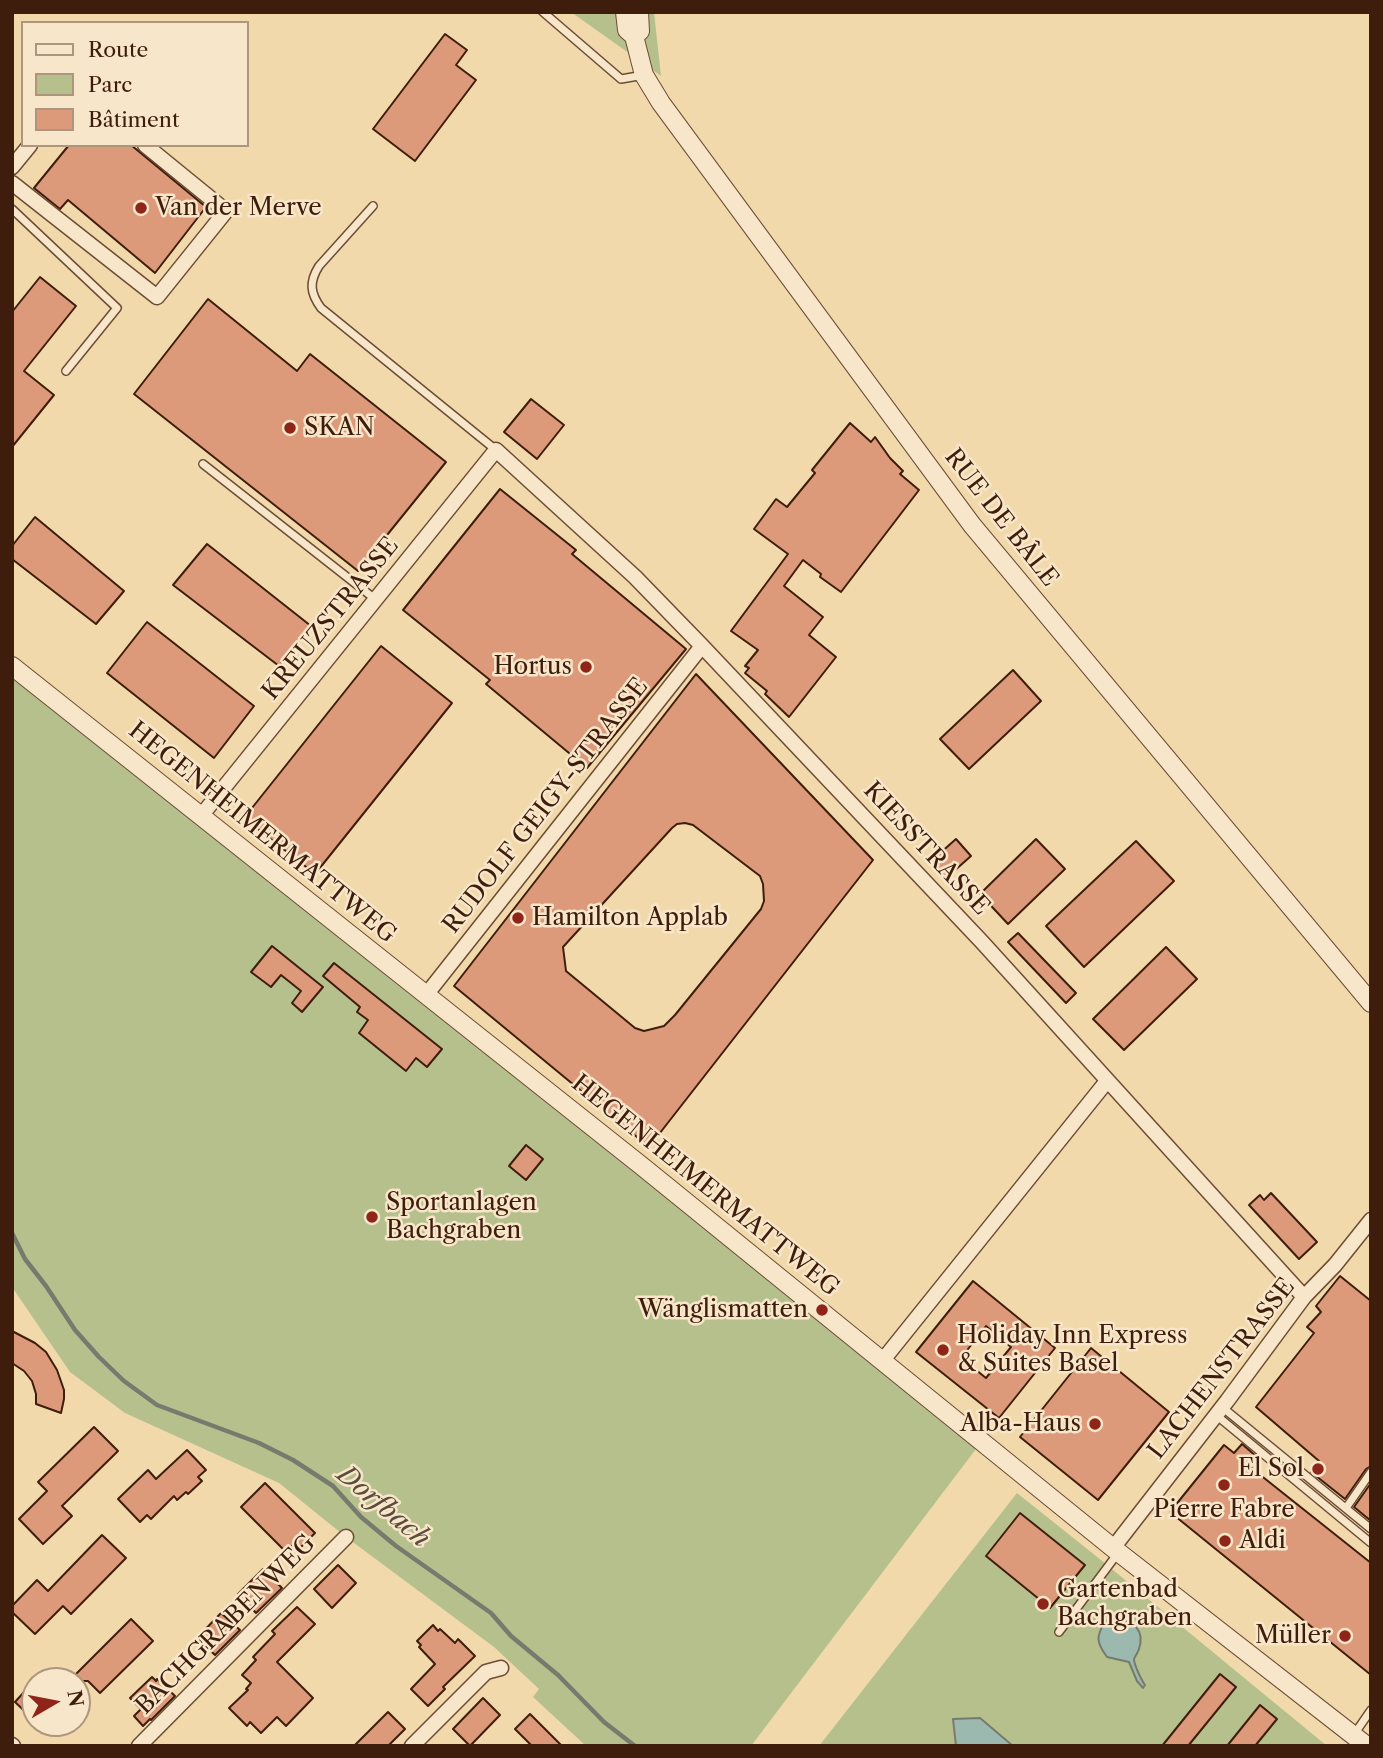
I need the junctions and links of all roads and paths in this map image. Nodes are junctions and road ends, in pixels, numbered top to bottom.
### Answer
1 (543, 12) edge
2 (625, 12) edge
3 (639, 12) edge
4 (634, 36) junction
5 (644, 75) junction
6 (28, 147) edge
7 (147, 147) edge
8 (12, 167) edge
9 (12, 183) edge
10 (373, 206) dead end
11 (12, 209) edge
12 (66, 371) dead end
13 (496, 450) junction
14 (203, 464) dead end
15 (376, 599) junction
16 (702, 646) junction
17 (12, 666) edge
18 (201, 816) junction
19 (426, 995) junction
20 (1371, 1003) edge
21 (1107, 1081) junction
22 (1371, 1220) edge
23 (1304, 1297) junction
24 (883, 1360) junction
25 (1219, 1411) junction
26 (1371, 1472) edge
27 (1346, 1508) junction
28 (1371, 1529) edge
29 (346, 1537) dead end
30 (1371, 1543) edge
31 (1116, 1550) junction
32 (1059, 1632) dead end
33 (501, 1668) dead end
34 (1371, 1710) edge
35 (1360, 1741) edge
36 (139, 1746) edge
37 (412, 1746) edge

1 - 5 lane
2 - 4 street, RUE DE BÂLE
3 - 4 street, RUE DE BÂLE
4 - 5 street, RUE DE BÂLE
5 - 20 street, RUE DE BÂLE
6 - 8 street
7 - 9 street
10 - 13 lane
11 - 12 lane
13 - 15 street, KREUZSTRASSE
13 - 16 street, KIESSTRASSE
14 - 15 lane
15 - 18 street, KREUZSTRASSE
16 - 19 street, RUDOLF GEIGY-STRASSE
16 - 21 street, KIESSTRASSE
17 - 18 street, HEGENHEIMERMATTWEG
18 - 19 street, HEGENHEIMERMATTWEG
19 - 24 street, HEGENHEIMERMATTWEG
21 - 23 street, KIESSTRASSE
21 - 24 street
22 - 23 street, LACHENSTRASSE
23 - 25 street, LACHENSTRASSE
24 - 31 street, HEGENHEIMERMATTWEG
25 - 27 lane
25 - 30 lane
25 - 31 street, LACHENSTRASSE
26 - 27 lane
27 - 28 lane
29 - 36 street, BACHGRABENWEG
31 - 32 lane
31 - 35 street, HEGENHEIMERMATTWEG
33 - 37 street
34 - 35 lane

